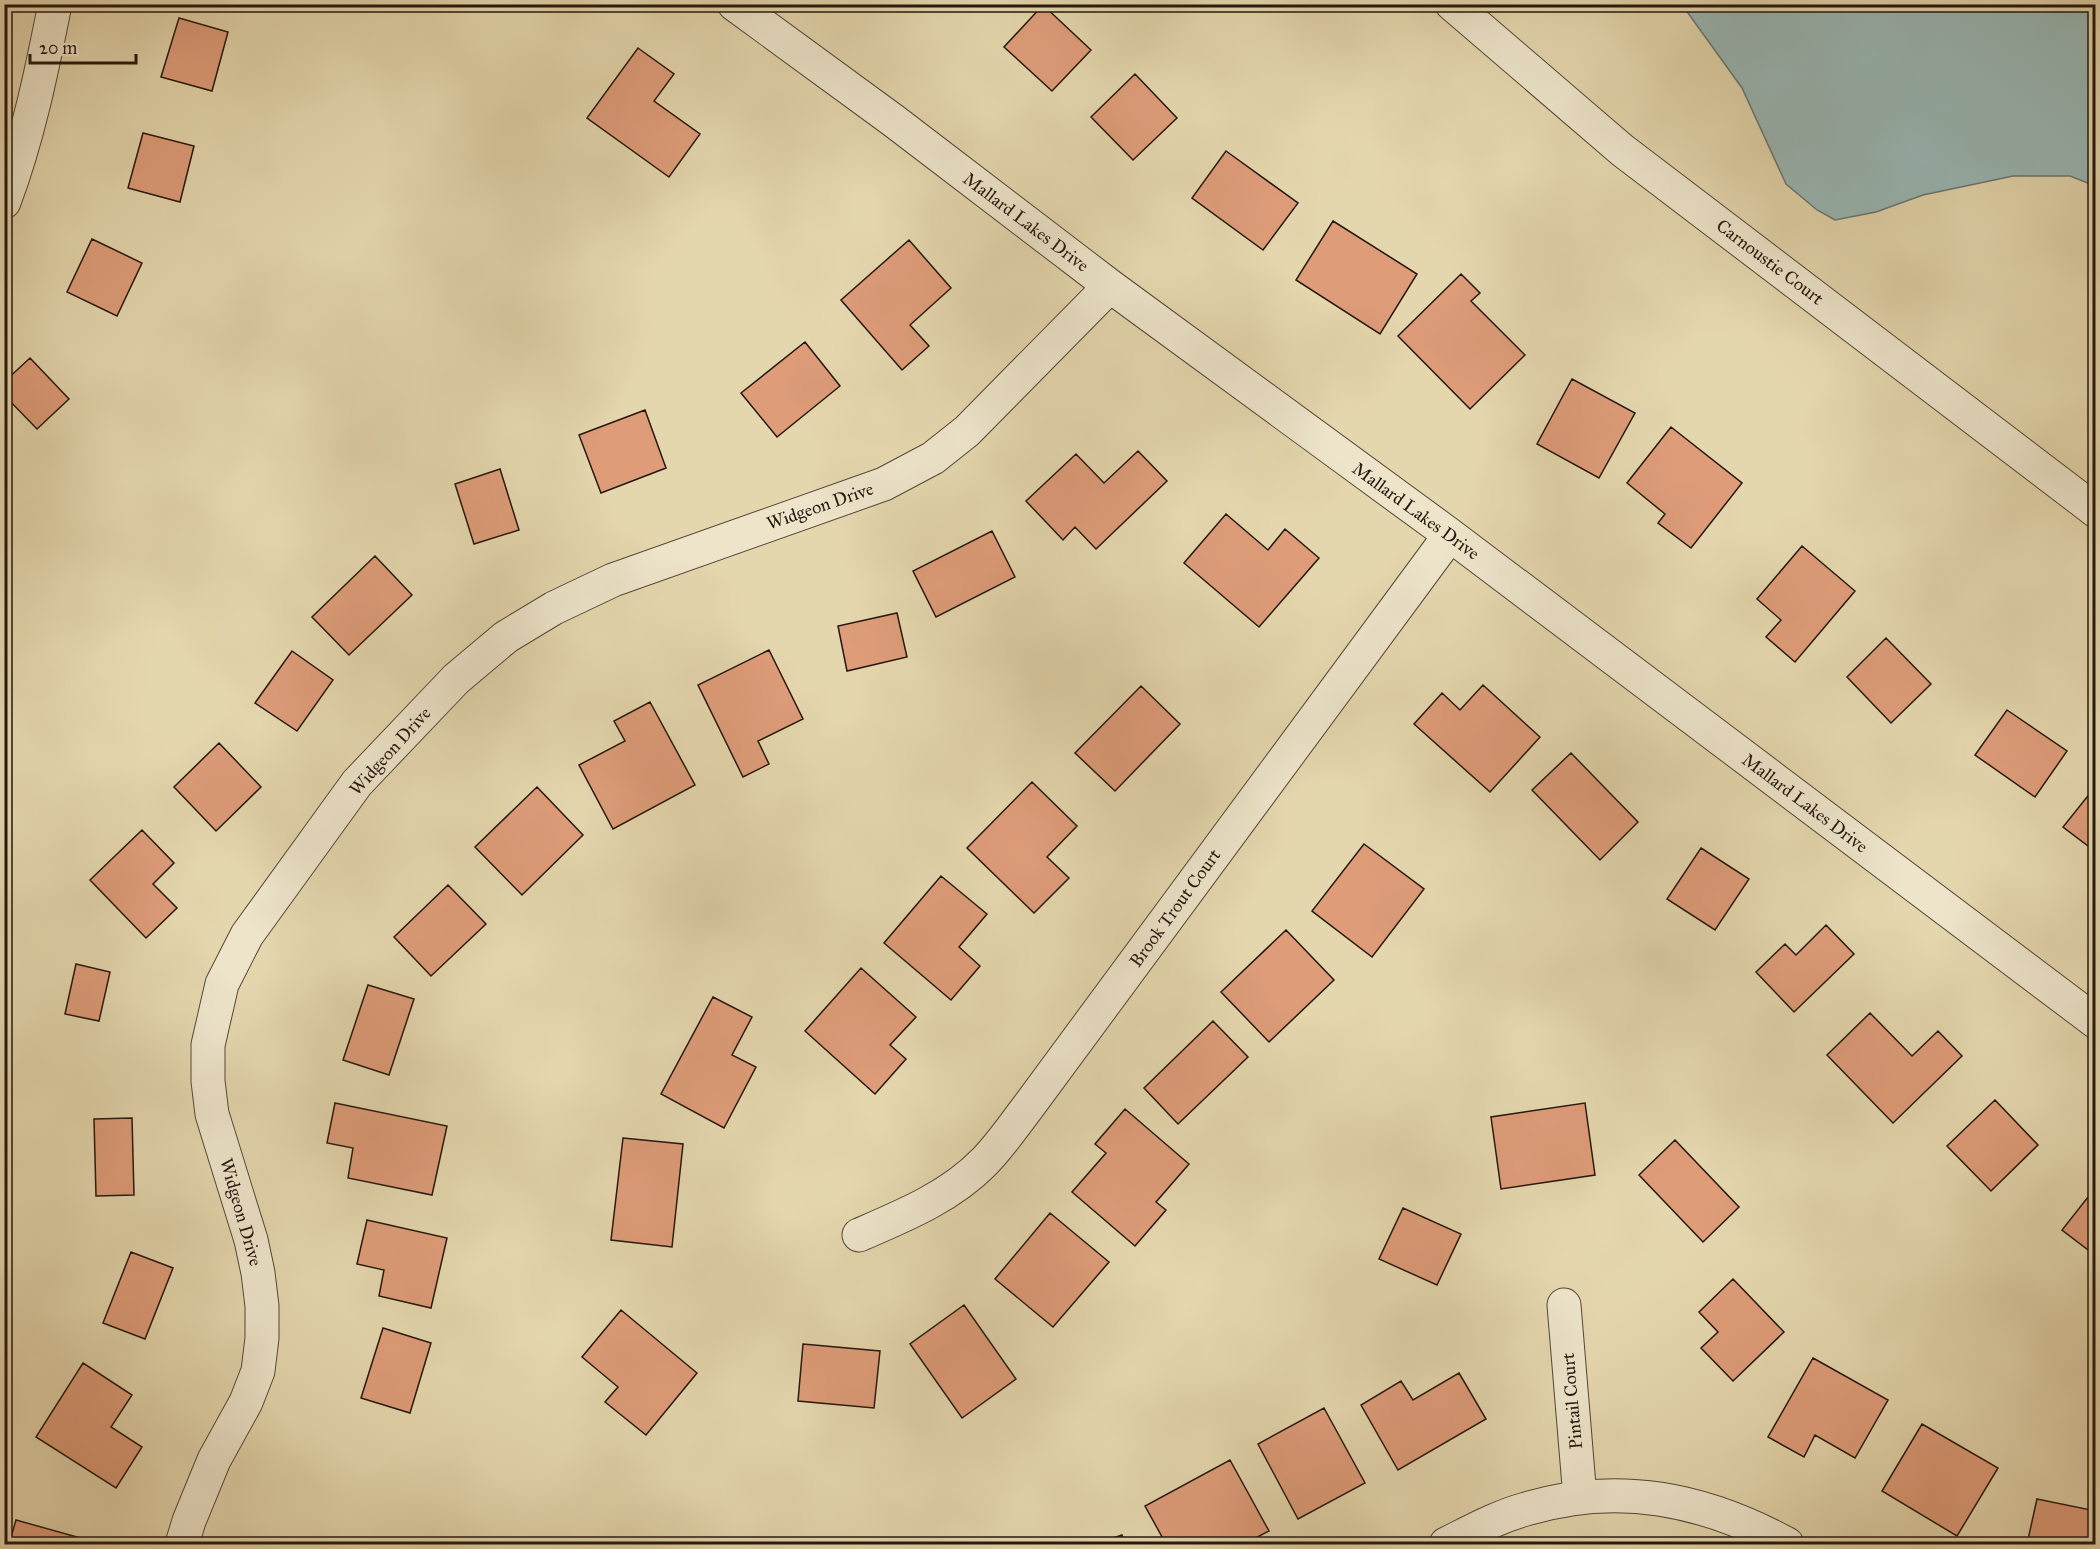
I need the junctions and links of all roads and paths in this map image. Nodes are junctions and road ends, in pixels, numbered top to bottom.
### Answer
1 (55, 4) edge
2 (734, 4) edge
3 (1452, 4) edge
4 (4, 202) edge
5 (1110, 286) junction
6 (2096, 511) edge
7 (1450, 536) junction
8 (2096, 1022) edge
9 (859, 1234) dead end
10 (1564, 1305) dead end
11 (1580, 1498) junction
12 (182, 1545) edge
13 (1446, 1545) edge
14 (1787, 1545) edge

1 - 4 street
2 - 5 street, Mallard Lakes Drive
3 - 6 street, Carnoustie Court
5 - 7 street, Mallard Lakes Drive
5 - 12 street, Widgeon Drive
7 - 8 street, Mallard Lakes Drive
7 - 9 street, Brook Trout Court
10 - 11 street, Pintail Court
11 - 13 street
11 - 14 street

